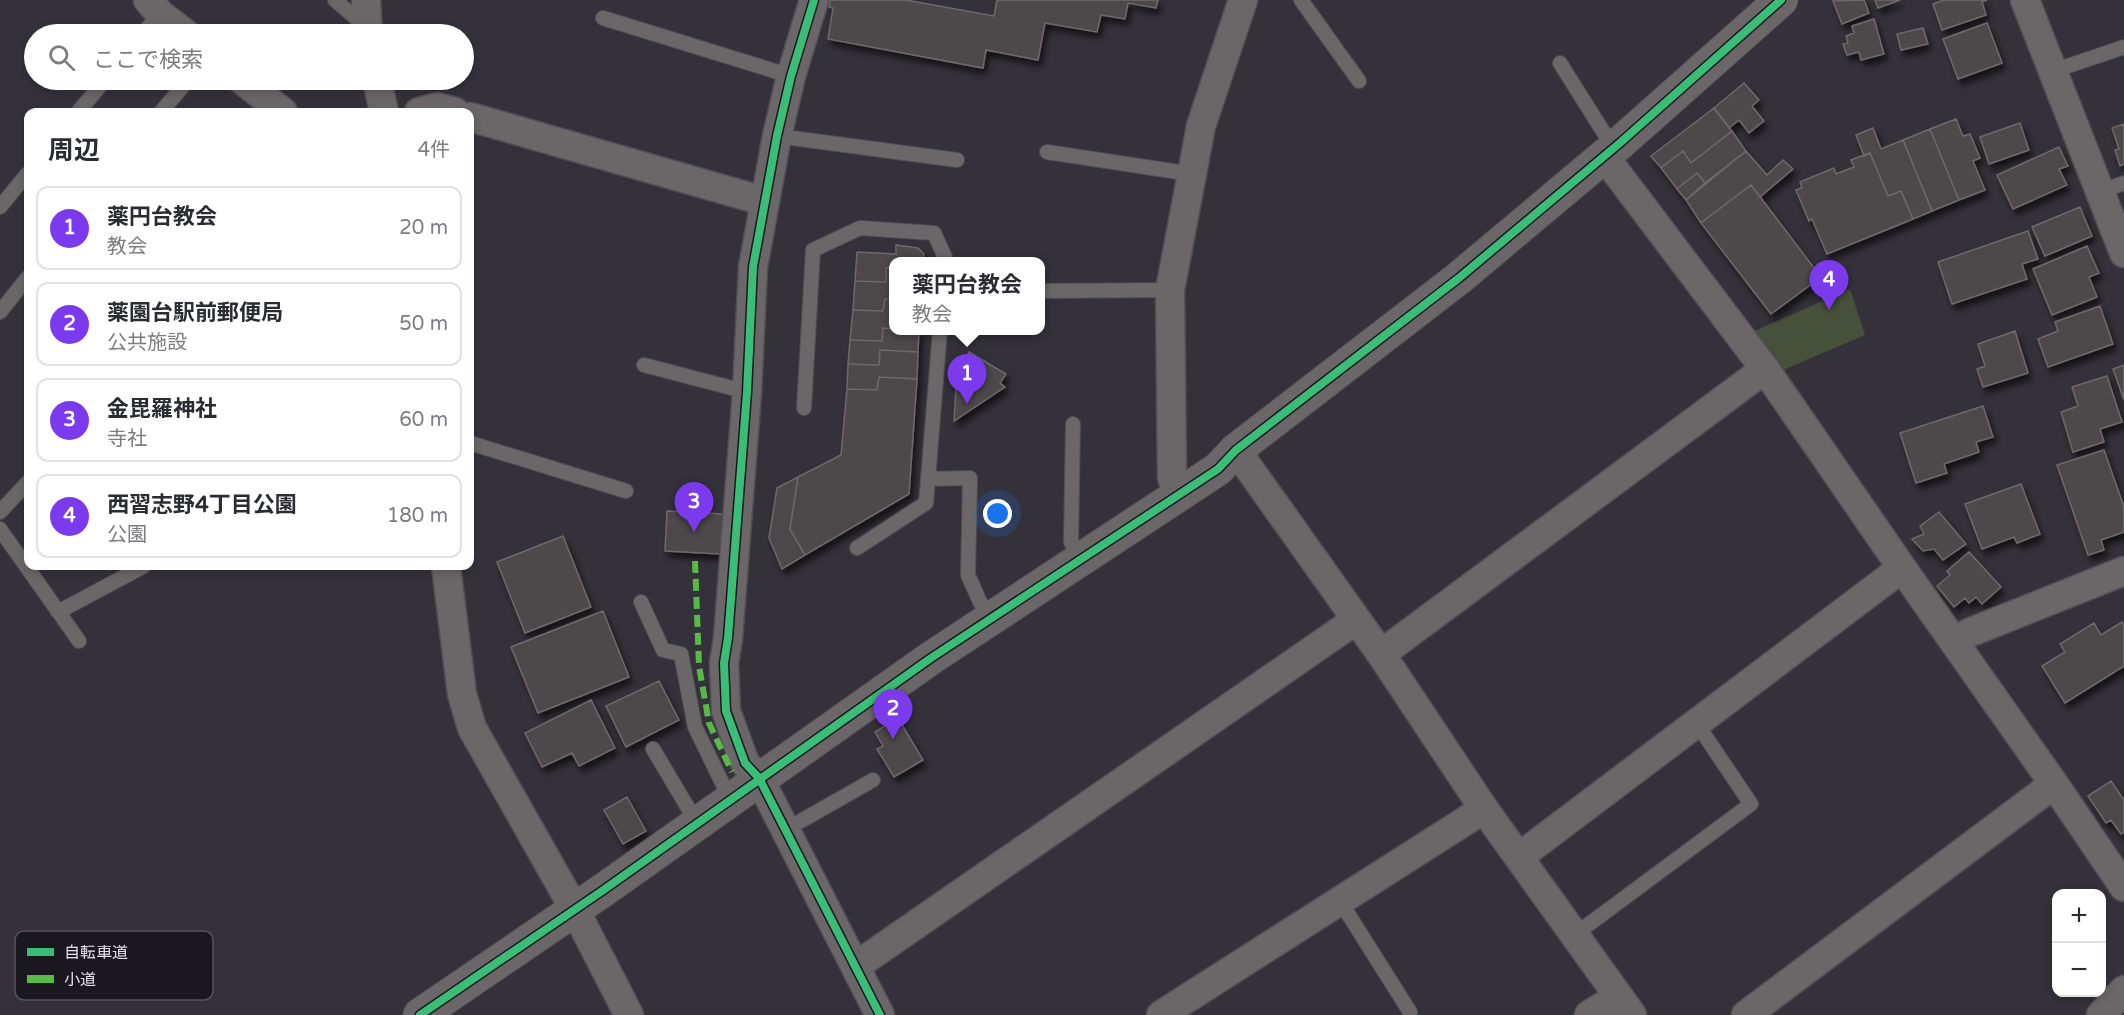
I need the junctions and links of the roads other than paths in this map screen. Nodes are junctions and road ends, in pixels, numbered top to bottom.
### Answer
1 (335, 0) edge
2 (366, 0) edge
3 (814, 0) edge
4 (1243, 0) edge
5 (1301, 0) edge
6 (2025, 0) edge
7 (1779, 1) edge
8 (150, 16) edge
9 (603, 18) dead end
10 (166, 24) edge
11 (360, 24) edge
12 (368, 24) edge
13 (2124, 47) edge
14 (1560, 63) dead end
15 (2053, 71) junction
16 (791, 76) junction
17 (1359, 81) dead end
18 (97, 90) edge
19 (180, 90) edge
20 (255, 90) edge
21 (379, 90) edge
22 (81, 108) edge
23 (164, 108) edge
24 (278, 108) edge
25 (383, 108) edge
26 (474, 118) edge
27 (777, 136) junction
28 (1613, 149) junction
29 (1047, 152) dead end
30 (957, 160) dead end
31 (1192, 174) junction
32 (24, 178) edge
33 (2112, 187) edge
34 (764, 201) junction
35 (0, 207) edge
36 (2124, 253) edge
37 (945, 257) edge
38 (24, 282) edge
39 (1170, 290) junction
40 (1045, 291) edge
41 (0, 312) edge
42 (940, 335) edge
43 (644, 365) dead end
44 (1765, 369) junction
45 (747, 392) junction
46 (804, 408) dead end
47 (1073, 424) dead end
48 (474, 443) edge
49 (1236, 450) junction
50 (928, 479) junction
51 (24, 486) edge
52 (626, 490) dead end
53 (1181, 494) junction
54 (0, 512) edge
55 (0, 529) edge
56 (857, 548) dead end
57 (1081, 559) junction
58 (24, 563) edge
59 (1902, 568) junction
60 (29, 570) edge
61 (137, 570) edge
62 (446, 570) edge
63 (2124, 571) edge
64 (641, 602) dead end
65 (58, 612) junction
66 (991, 618) junction
67 (1356, 620) junction
68 (1954, 640) junction
69 (79, 641) dead end
70 (1381, 654) junction
71 (1697, 724) junction
72 (652, 749) dead end
73 (759, 778) junction
74 (873, 780) dead end
75 (2054, 784) junction
76 (730, 799) junction
77 (1484, 809) junction
78 (697, 823) junction
79 (785, 830) junction
80 (1519, 857) junction
81 (2124, 887) edge
82 (1340, 901) junction
83 (575, 910) junction
84 (1573, 936) junction
85 (856, 966) junction
86 (2124, 990) edge
87 (1625, 1006) edge
88 (1410, 1012) dead end
89 (420, 1015) edge
90 (629, 1015) edge
91 (880, 1015) edge
92 (1161, 1015) edge
93 (1589, 1015) edge
94 (1746, 1015) edge
95 (2101, 1015) edge

1 - 11 lane
2 - 12 street
3 - 16 street
4 - 31 street
5 - 17 lane
6 - 15 street
7 - 28 street
8 - 10 street
9 - 16 lane
13 - 15 lane
14 - 28 lane
15 - 33 street
16 - 27 street
18 - 22 lane
19 - 23 lane
20 - 24 street
21 - 25 street
26 - 34 street
27 - 30 lane
27 - 34 street
28 - 44 street
28 - 49 street
29 - 31 lane
31 - 39 street
32 - 35 lane
33 - 36 street
34 - 45 street
37 - 46 lane
38 - 41 lane
39 - 40 lane
39 - 53 street
42 - 50 lane
43 - 45 lane
44 - 59 street
44 - 70 street
45 - 73 street
47 - 57 lane
48 - 52 lane
49 - 53 street
49 - 67 street
50 - 56 lane
50 - 66 lane
51 - 54 lane
53 - 57 street
55 - 58 lane
57 - 66 street
59 - 68 street
59 - 71 street
60 - 65 lane
61 - 65 lane
62 - 83 street
63 - 68 street
64 - 76 lane
65 - 69 lane
66 - 73 street
67 - 70 street
67 - 85 street
68 - 75 street
70 - 77 street
71 - 80 street
71 - 84 lane
72 - 78 lane
73 - 76 street
73 - 79 street
74 - 79 lane
75 - 81 street
75 - 94 street
76 - 78 street
77 - 80 street
77 - 82 street
78 - 83 street
79 - 85 street
80 - 84 street
82 - 88 lane
82 - 92 street
83 - 89 street
83 - 90 street
84 - 87 street
85 - 91 street
86 - 95 street
87 - 93 street

